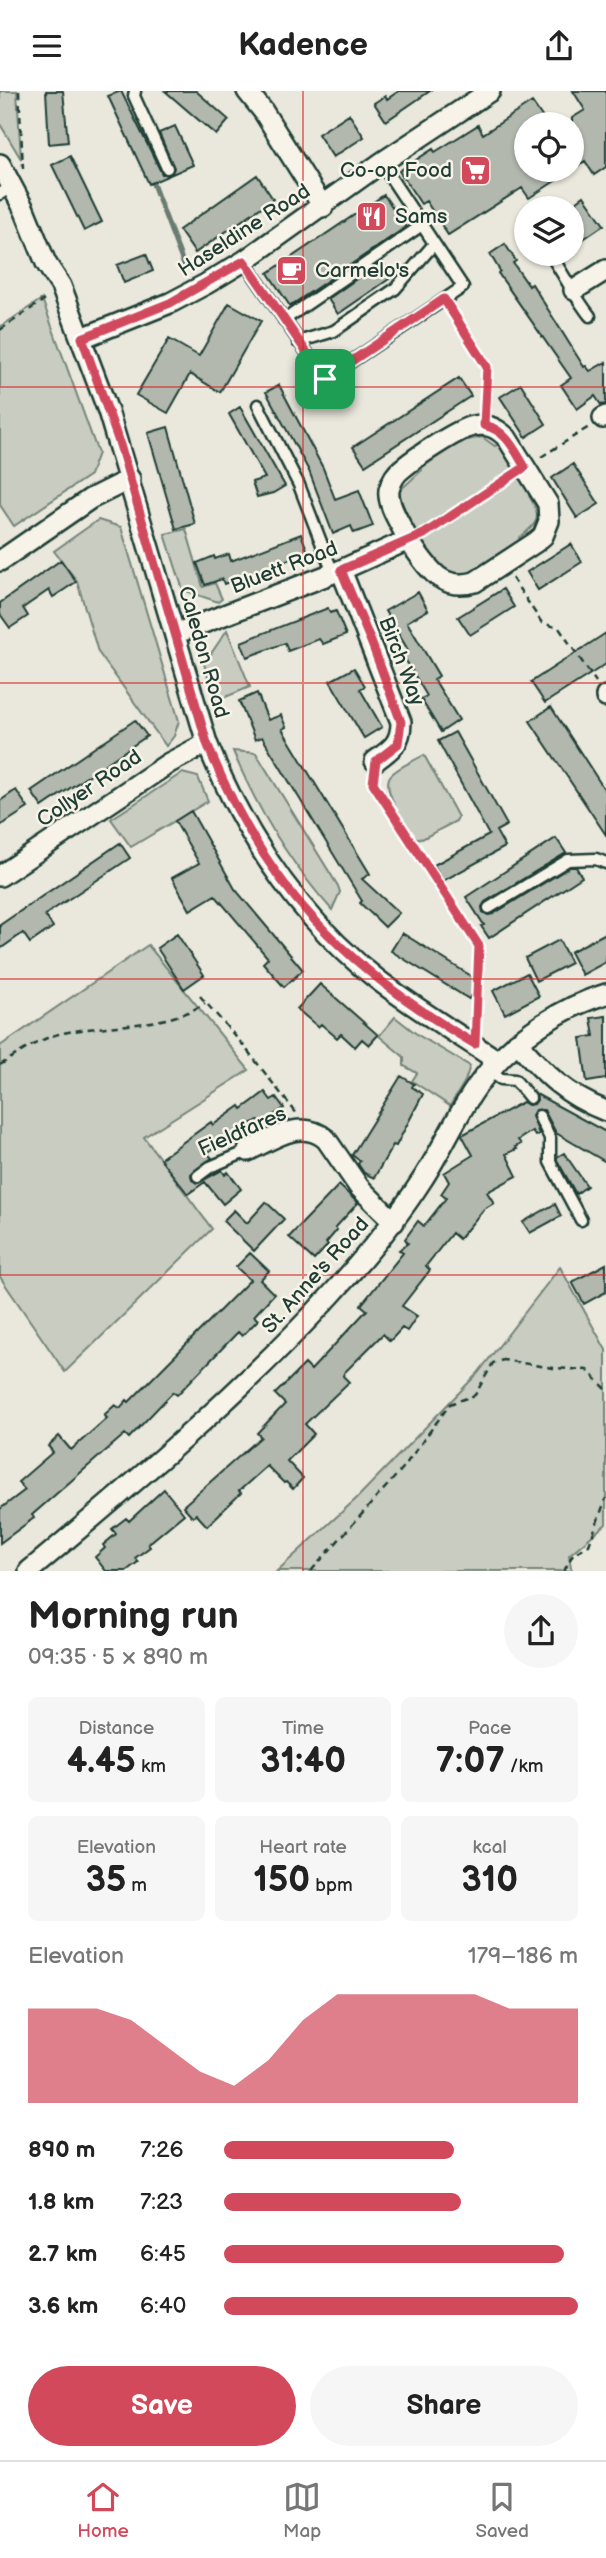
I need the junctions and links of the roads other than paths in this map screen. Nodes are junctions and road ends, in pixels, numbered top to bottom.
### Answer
1 (135, 91) edge
2 (247, 91) edge
3 (490, 91) edge
4 (381, 163) junction
5 (0, 164) edge
6 (167, 168) dead end
7 (6, 190) edge
8 (323, 207) junction
9 (422, 225) junction
10 (435, 244) junction
11 (244, 261) junction
12 (558, 266) edge
13 (606, 270) edge
14 (575, 290) junction
15 (590, 316) dead end
16 (284, 320) junction
17 (82, 338) junction
18 (298, 342) junction
19 (258, 405) dead end
20 (130, 479) junction
21 (408, 540) junction
22 (0, 561) edge
23 (337, 572) junction
24 (175, 634) junction
25 (207, 743) junction
26 (376, 761) road end
27 (606, 863) edge
28 (0, 876) edge
29 (489, 908) dead end
30 (606, 995) edge
31 (517, 1042) junction
32 (493, 1066) junction
33 (530, 1098) dead end
34 (606, 1111) edge
35 (539, 1116) dead end
36 (248, 1151) joint
37 (198, 1176) dead end
38 (581, 1220) dead end
39 (394, 1221) junction
40 (29, 1571) edge

1 - 6 lane
2 - 8 street
3 - 4 street, Haseldine Road
4 - 8 street, Haseldine Road
4 - 9 lane
5 - 7 street, Caledon Road
7 - 17 street, Caledon Road
8 - 11 street, Haseldine Road
9 - 10 lane
9 - 16 lane
10 - 18 lane
10 - 18 lane
11 - 16 lane
11 - 17 street, Haseldine Road
12 - 14 lane
13 - 14 street
14 - 15 lane
16 - 18 lane
17 - 20 street, Caledon Road
19 - 23 lane
20 - 22 street
20 - 24 street, Caledon Road
21 - 21 street
21 - 23 street, Bluett Road
23 - 24 street, Bluett Road
23 - 26 street, Birch Way
24 - 25 street, Caledon Road
25 - 28 street, Collyer Road
25 - 32 street, Caledon Road
27 - 29 lane
30 - 31 street, St. Anne's Road
31 - 32 street, St. Anne's Road
31 - 34 street
32 - 33 lane
32 - 39 street, St. Anne's Road
35 - 38 lane
36 - 37 lane, Fieldfares
36 - 39 street, Fieldfares
39 - 40 street, St. Anne's Road

